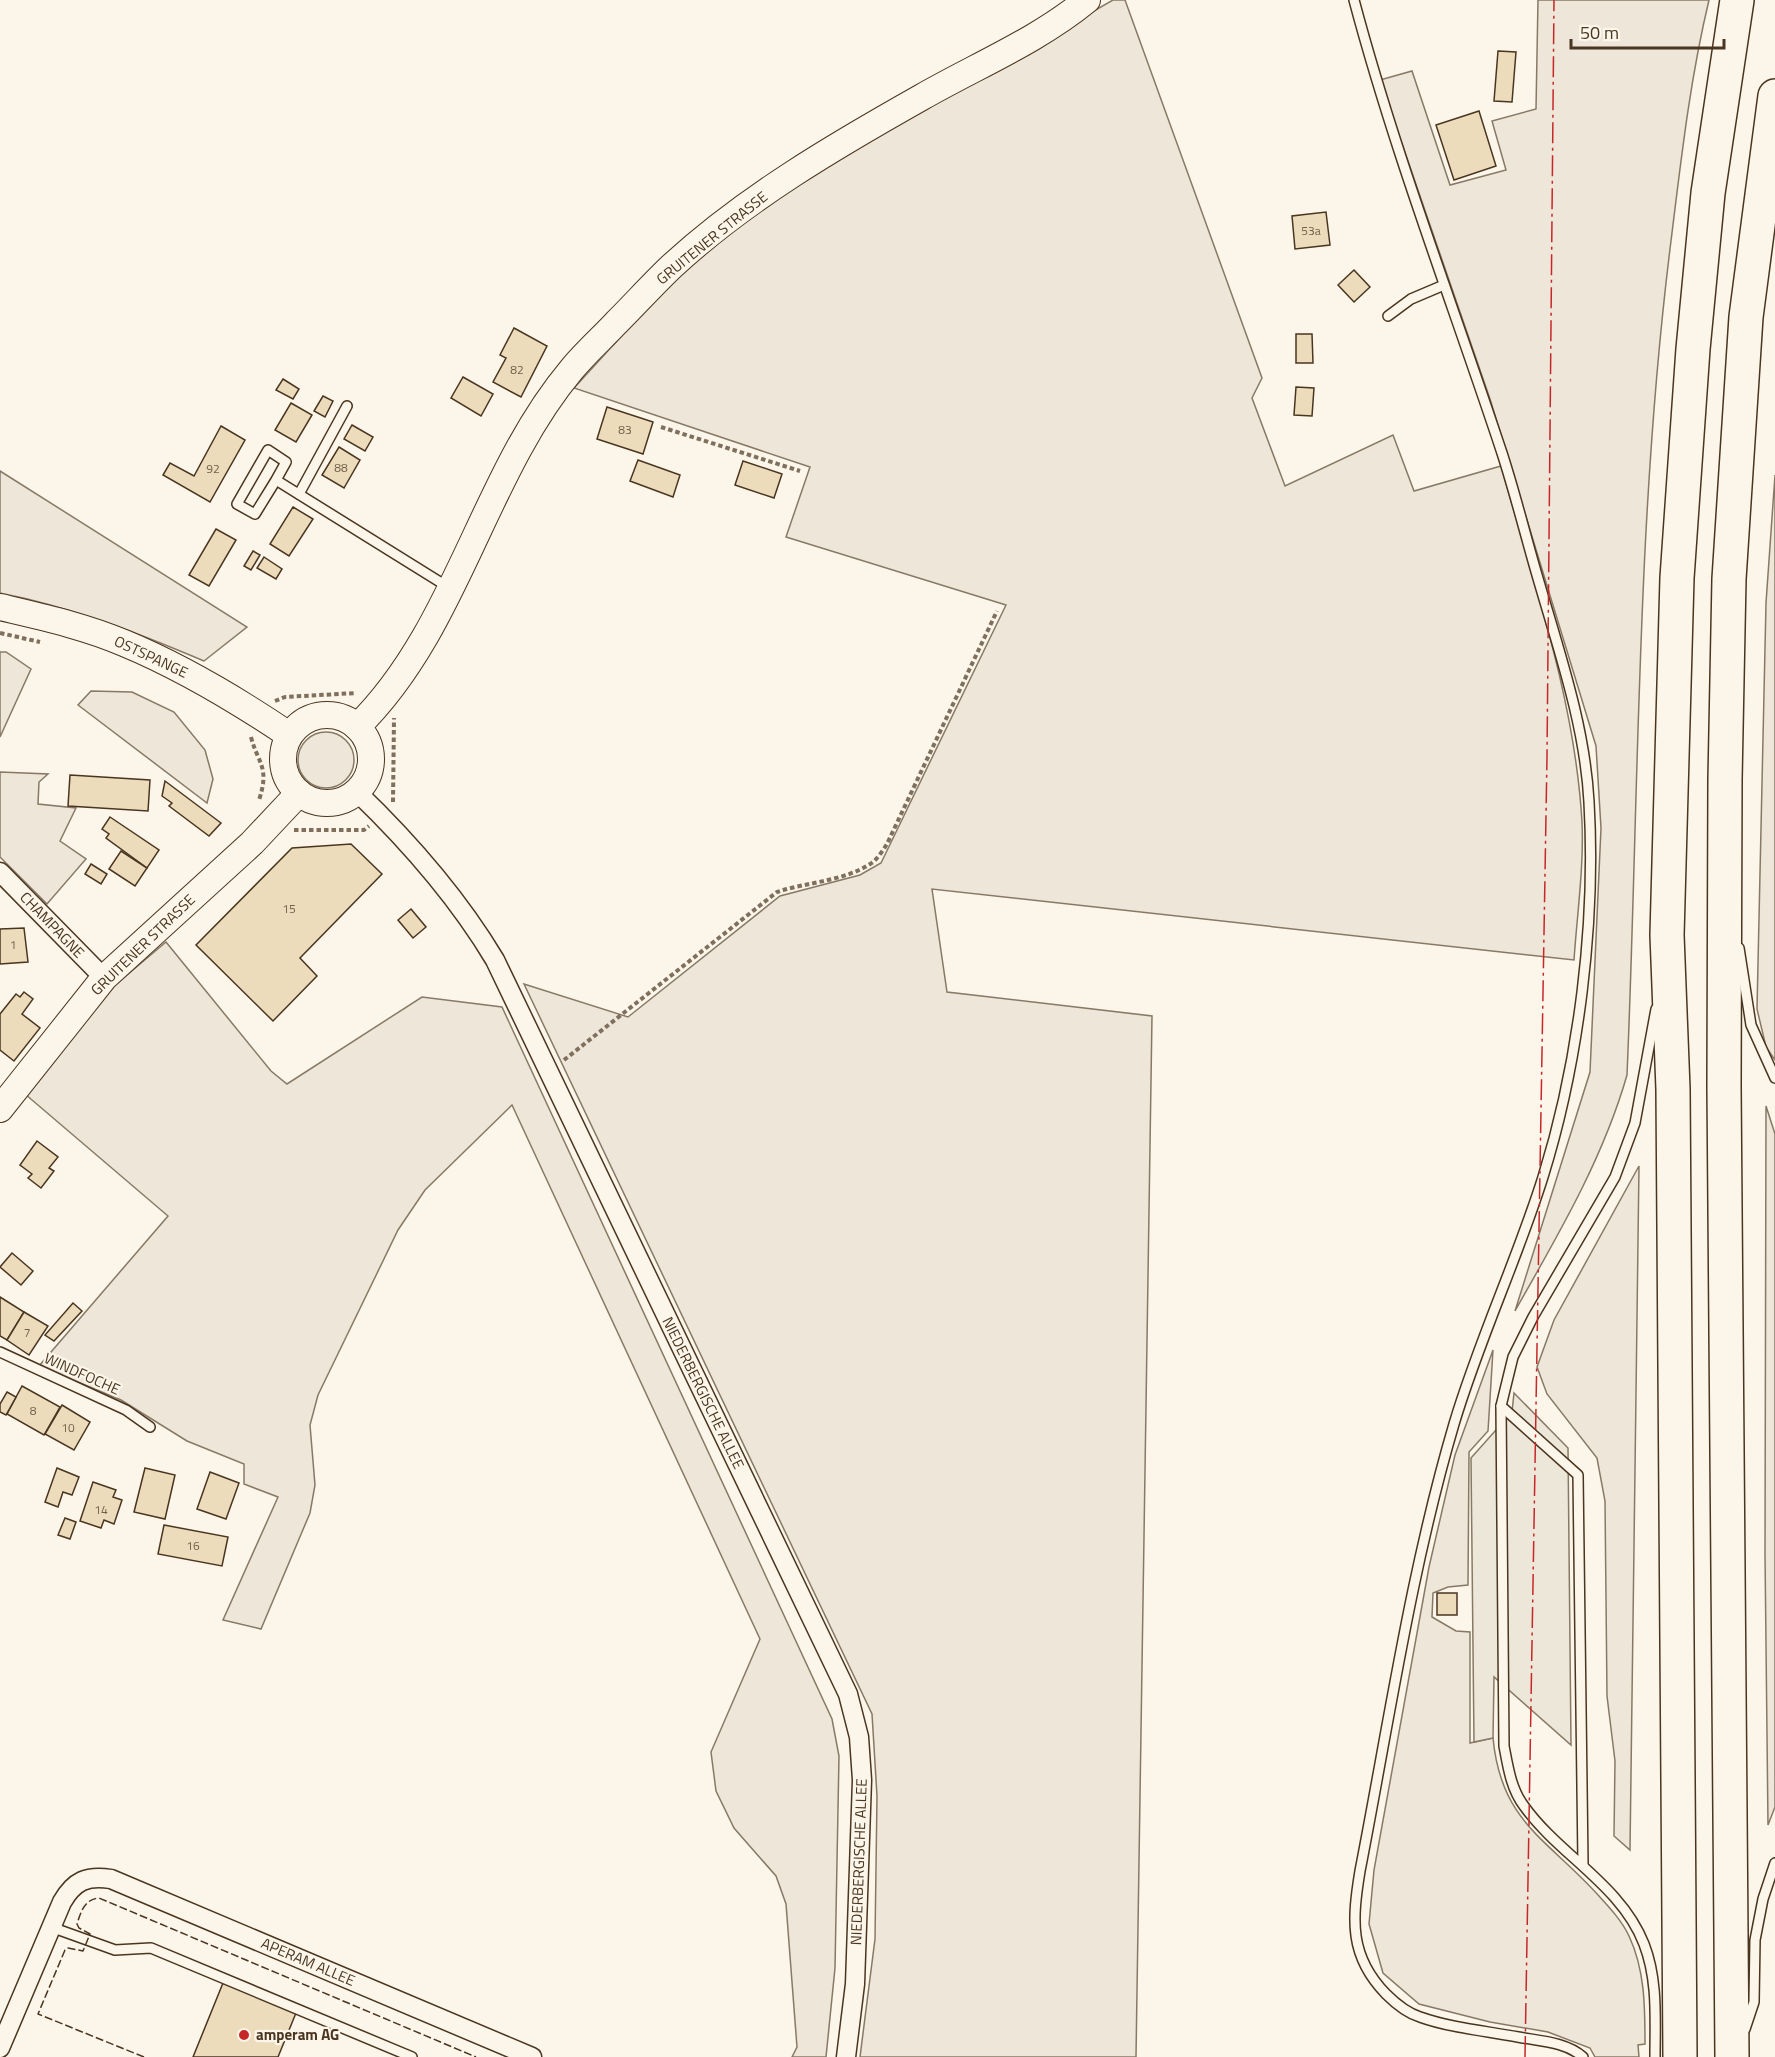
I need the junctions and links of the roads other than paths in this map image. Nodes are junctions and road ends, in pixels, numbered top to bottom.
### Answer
1 (1087, 0) edge
2 (1354, 0) edge
3 (1737, 0) edge
4 (1775, 96) edge
5 (1444, 285) junction
6 (1388, 316) dead end
7 (347, 406) dead end
8 (276, 480) junction
9 (299, 494) junction
10 (450, 588) junction
11 (0, 607) edge
12 (357, 727) junction
13 (289, 735) junction
14 (356, 791) junction
15 (299, 793) junction
16 (1724, 867) junction
17 (0, 872) edge
18 (1735, 926) dead end
19 (1667, 935) junction
20 (1737, 938) dead end
21 (104, 978) junction
22 (1775, 1078) edge
23 (0, 1109) edge
24 (0, 1352) edge
25 (1501, 1406) junction
26 (150, 1427) dead end
27 (1775, 1863) edge
28 (1583, 1864) junction
29 (51, 1927) junction
30 (0, 2048) edge
31 (412, 2057) edge
32 (532, 2057) edge
33 (846, 2057) edge
34 (1583, 2057) edge
35 (1655, 2057) edge
36 (1680, 2057) edge
37 (1734, 2057) edge

1 - 10 main road, GRUITENER STRASSE
2 - 5 lane
3 - 19 highway
4 - 16 highway
5 - 6 lane
5 - 34 lane
7 - 9 lane
8 - 8 lane
8 - 9 lane
9 - 10 lane
10 - 12 main road, GRUITENER STRASSE
11 - 13 main road, OSTSPANGE
12 - 13 main road
12 - 14 main road
13 - 15 main road
14 - 15 main road
14 - 33 street, NIEDERBERGISCHE ALLEE
15 - 21 main road, GRUITENER STRASSE
16 - 18 lane
16 - 37 highway
17 - 21 street, CHAMPAGNE
19 - 25 lane
19 - 36 highway
20 - 22 lane
21 - 23 main road, GRUITENER STRASSE
24 - 26 lane, WINDFOCHE
25 - 28 lane
25 - 28 lane
27 - 37 lane
28 - 35 lane
29 - 30 street
29 - 31 lane
29 - 32 street, APERAM ALLEE

